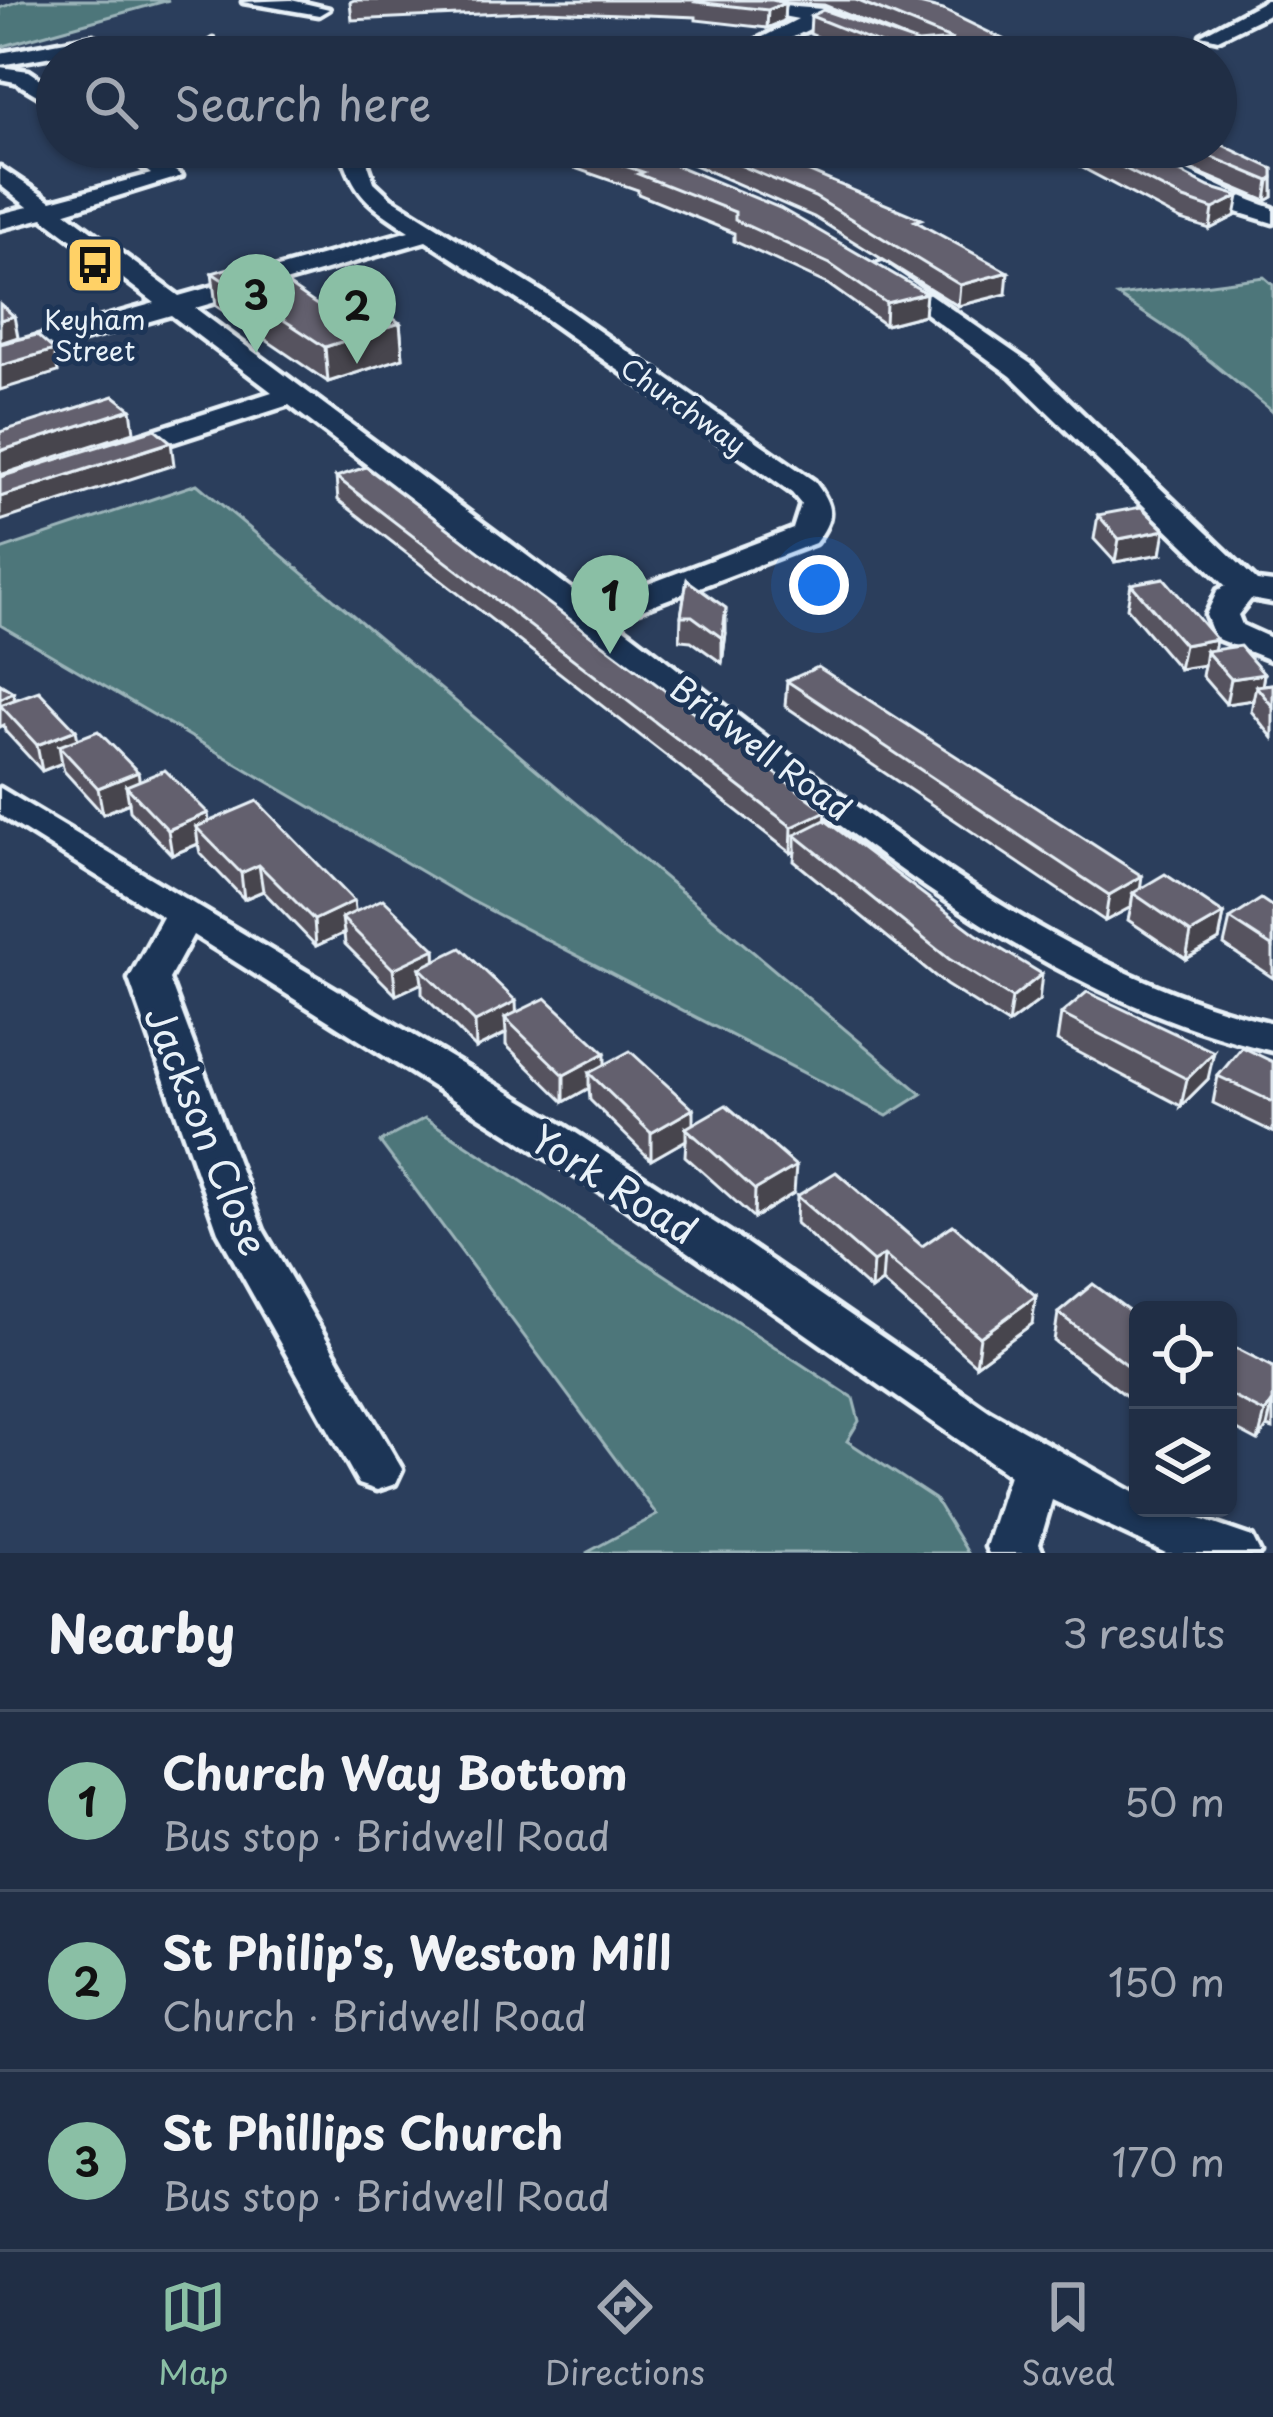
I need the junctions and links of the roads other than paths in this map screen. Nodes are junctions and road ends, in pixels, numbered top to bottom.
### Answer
1 (340, 0) edge
2 (711, 0) edge
3 (253, 2) edge
4 (861, 4) edge
5 (1273, 4) edge
6 (830, 17) junction
7 (1211, 35) dead end
8 (785, 36) edge
9 (880, 36) edge
10 (36, 55) edge
11 (0, 59) edge
12 (158, 168) edge
13 (354, 168) edge
14 (1155, 168) edge
15 (0, 174) edge
16 (46, 208) junction
17 (1273, 216) edge
18 (0, 222) edge
19 (424, 234) junction
20 (866, 260) edge
21 (178, 304) junction
22 (0, 356) edge
23 (297, 393) junction
24 (88, 461) edge
25 (1260, 591) edge
26 (590, 617) junction
27 (1273, 651) edge
28 (0, 799) edge
29 (184, 914) junction
30 (1273, 1037) edge
31 (1037, 1468) junction
32 (377, 1469) dead end
33 (1017, 1553) edge
34 (1234, 1553) edge

1 - 3 street
2 - 6 street
4 - 6 street
5 - 7 street
6 - 8 street
6 - 9 street
10 - 11 street
12 - 16 street
13 - 19 street, Churchway
14 - 17 street
15 - 16 street, Bridwell Road
16 - 18 street
16 - 21 street, Bridwell Road
19 - 21 street
19 - 26 street, Churchway
20 - 25 street
21 - 22 street
21 - 23 street, Bridwell Road
23 - 24 street
23 - 26 street, Bridwell Road
25 - 27 street
26 - 30 street, Bridwell Road
28 - 29 street, York Road
29 - 31 street, York Road
29 - 32 street, Jackson Close
31 - 33 street
31 - 34 street, York Road

